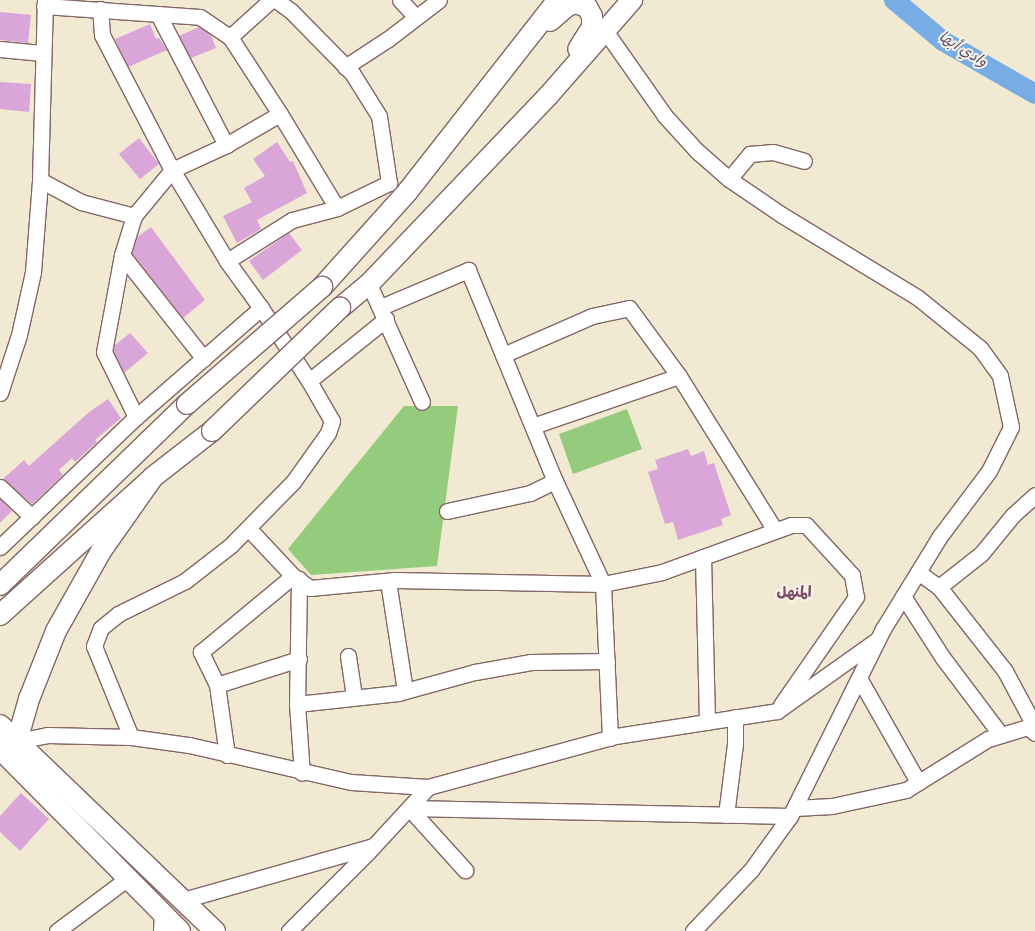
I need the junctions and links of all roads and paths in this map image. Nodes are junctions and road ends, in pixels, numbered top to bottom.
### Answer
1 (271, 0) edge
2 (276, 0) edge
3 (400, 0) edge
4 (439, 0) edge
5 (558, 0) edge
6 (632, 0) edge
7 (44, 3) edge
8 (100, 9) junction
9 (158, 14) junction
10 (416, 18) junction
11 (606, 32) junction
12 (230, 37) junction
13 (524, 45) junction
14 (0, 49) edge
15 (42, 53) junction
16 (345, 66) junction
17 (548, 96) junction
18 (280, 114) junction
19 (226, 145) junction
20 (804, 161) dead end
21 (172, 170) junction
22 (729, 179) junction
23 (40, 180) junction
24 (337, 208) junction
25 (134, 216) junction
26 (122, 255) junction
27 (227, 261) junction
28 (370, 284) junction
29 (261, 308) junction
30 (384, 313) junction
31 (503, 355) junction
32 (204, 359) junction
33 (679, 376) junction
34 (309, 381) junction
35 (0, 393) edge
36 (422, 402) dead end
37 (136, 417) junction
38 (533, 426) junction
39 (153, 477) junction
40 (555, 481) junction
41 (0, 487) edge
42 (1035, 495) edge
43 (447, 512) dead end
44 (32, 518) junction
45 (248, 528) junction
46 (775, 530) junction
47 (0, 547) edge
48 (703, 557) junction
49 (21, 564) junction
50 (0, 572) edge
51 (918, 572) junction
52 (296, 577) junction
53 (388, 581) junction
54 (603, 584) junction
55 (0, 585) edge
56 (939, 587) junction
57 (903, 596) junction
58 (0, 615) edge
59 (879, 638) junction
60 (348, 656) dead end
61 (299, 659) junction
62 (607, 662) junction
63 (859, 678) junction
64 (217, 685) junction
65 (405, 691) junction
66 (354, 696) junction
67 (297, 704) junction
68 (778, 711) junction
69 (735, 717) junction
70 (707, 722) junction
71 (0, 725) edge
72 (1035, 727) edge
73 (1035, 733) edge
74 (1001, 735) junction
75 (131, 737) junction
76 (610, 738) junction
77 (8, 745) edge
78 (227, 755) junction
79 (0, 765) edge
80 (302, 772) junction
81 (26, 775) junction
82 (918, 782) junction
83 (428, 787) junction
84 (409, 808) junction
85 (792, 812) junction
86 (726, 815) junction
87 (374, 846) junction
88 (465, 870) dead end
89 (128, 878) junction
90 (183, 900) junction
91 (161, 922) edge
92 (57, 931) edge
93 (180, 931) edge
94 (215, 931) edge
95 (289, 931) edge
96 (693, 931) edge

1 - 12 street
2 - 16 street
3 - 10 street
4 - 10 street
5 - 13 main road
6 - 11 main road
7 - 8 street
7 - 15 street
8 - 9 street
8 - 21 street
9 - 12 street
9 - 19 street
10 - 16 street
11 - 17 main road
11 - 22 street
12 - 18 street
13 - 17 main road
13 - 49 main road, bridge
14 - 15 street
15 - 23 street
16 - 24 street
17 - 28 main road
18 - 19 street
18 - 24 street
19 - 21 street
20 - 22 street
21 - 25 street
21 - 27 street
22 - 51 street
23 - 25 street
23 - 35 street
24 - 27 street
25 - 26 street
26 - 32 street
26 - 37 street
27 - 29 street
28 - 30 street
28 - 39 main road, bridge
29 - 32 street
29 - 34 street
30 - 31 street
30 - 34 street
30 - 36 street
31 - 33 street
31 - 38 street
32 - 37 street
33 - 38 street
33 - 46 street
34 - 45 street
37 - 44 street
38 - 40 street
39 - 58 main road
39 - 77 main road
40 - 43 street
40 - 54 street
41 - 44 street
42 - 56 street
44 - 47 street
45 - 52 street
45 - 75 street
46 - 48 street
46 - 68 street
48 - 54 street
48 - 70 street
49 - 50 street
49 - 55 main road
51 - 56 street
51 - 57 street
52 - 53 street
52 - 61 street
52 - 64 street
53 - 54 street
53 - 65 street
54 - 62 street
56 - 72 street
57 - 59 street
57 - 74 street
59 - 63 street
59 - 68 street
60 - 66 street
61 - 64 street
61 - 67 street
62 - 65 street
62 - 76 street
63 - 82 street
63 - 85 street
64 - 78 street
65 - 66 street
66 - 67 street
67 - 80 street
68 - 69 street
69 - 70 street
69 - 86 street
70 - 76 street
71 - 77 main road
73 - 74 street
74 - 82 street
75 - 77 street
75 - 78 street
76 - 83 street
77 - 81 main road
77 - 90 main road
78 - 80 street
79 - 81 main road
80 - 83 street
81 - 89 main road
82 - 85 street
83 - 84 street
84 - 86 street
84 - 87 street
84 - 88 street
85 - 86 street
85 - 96 street
87 - 90 street
87 - 95 street
89 - 91 main road
89 - 92 street
90 - 94 main road
91 - 93 main road

